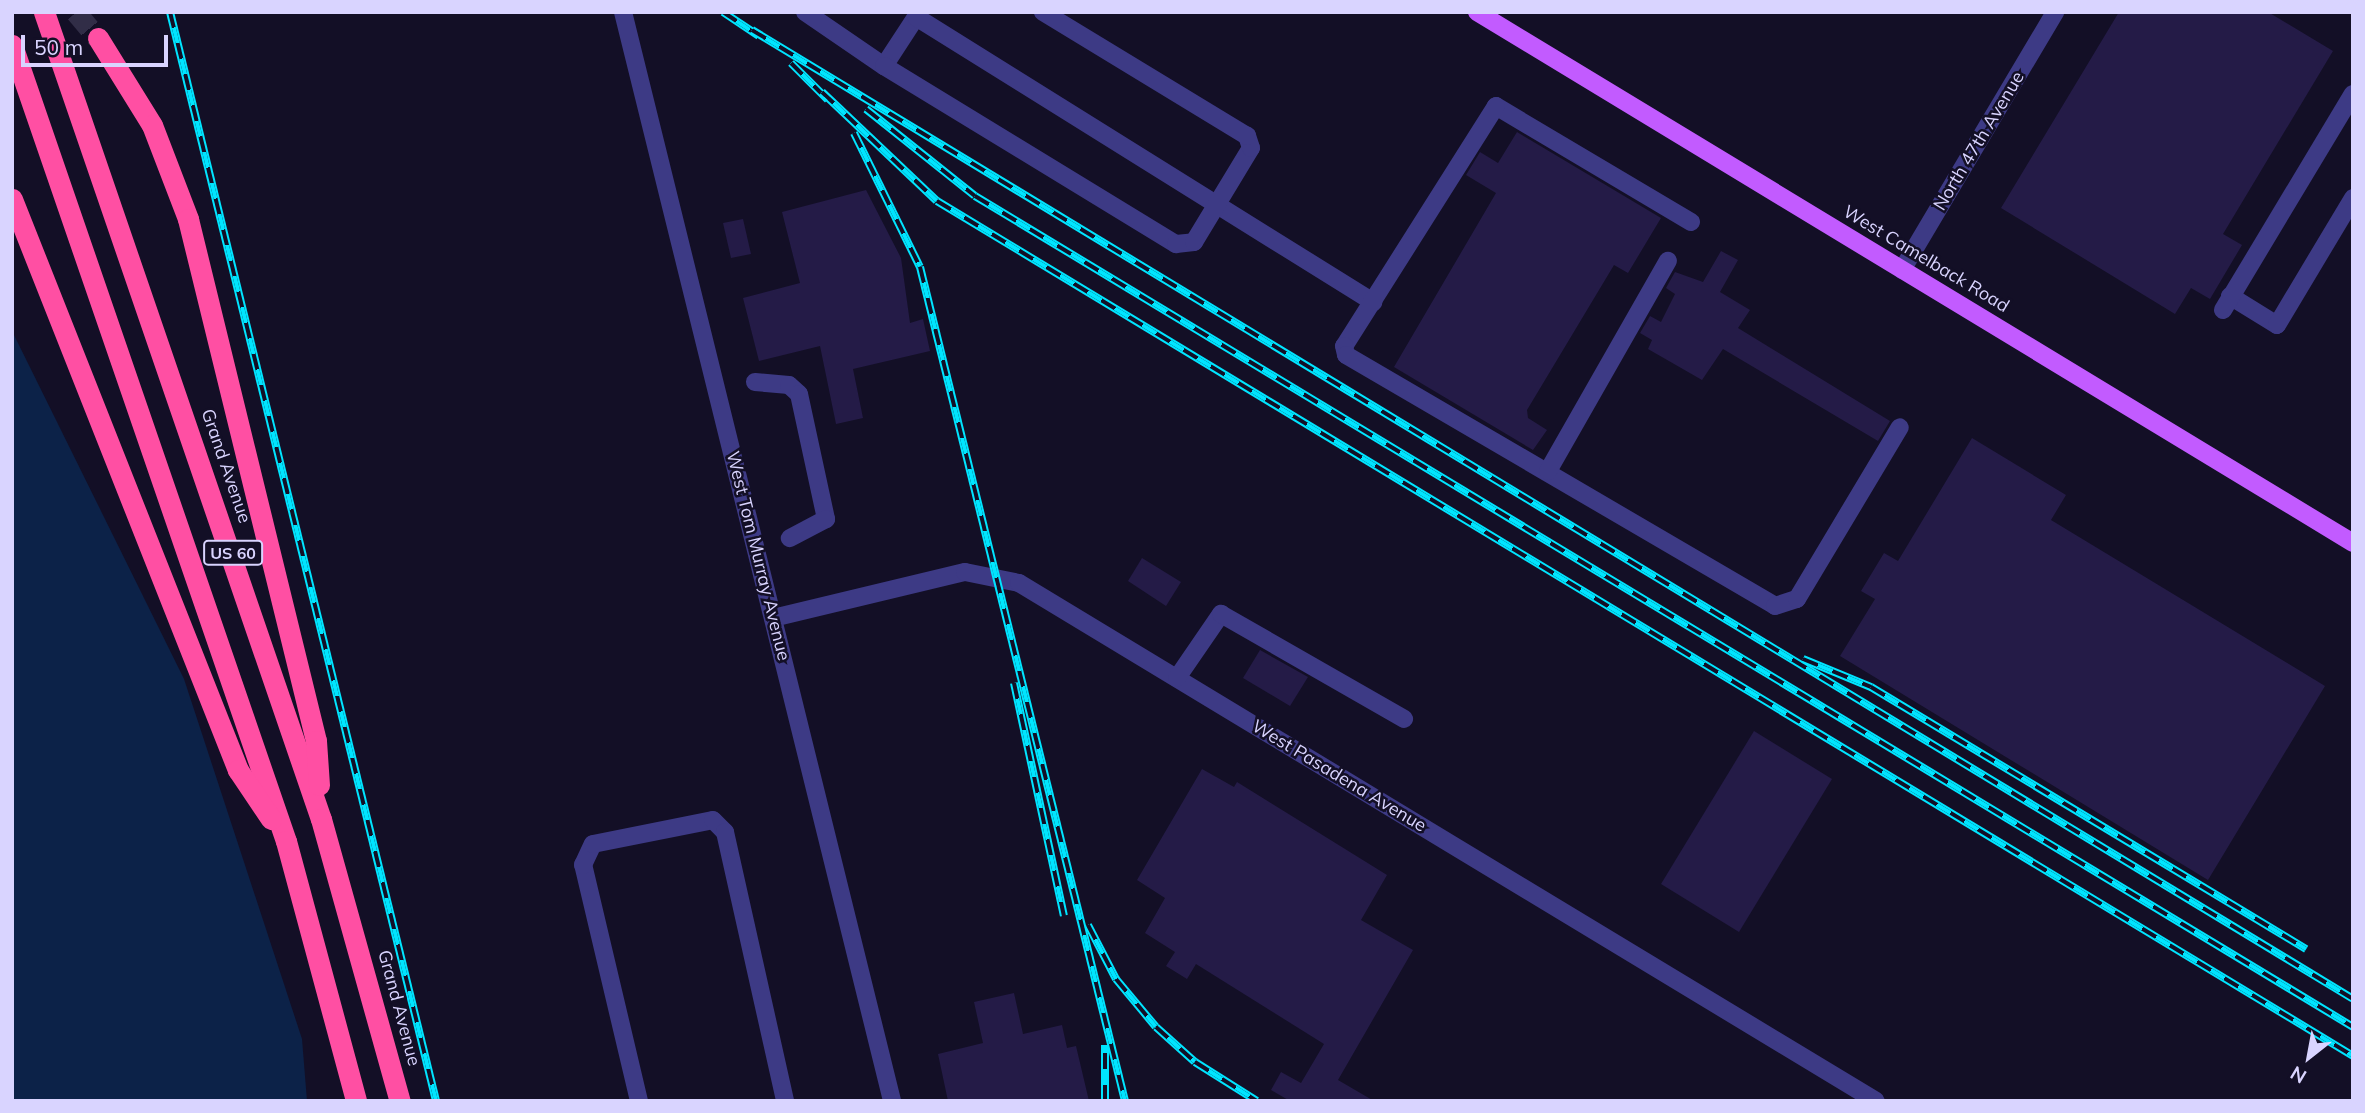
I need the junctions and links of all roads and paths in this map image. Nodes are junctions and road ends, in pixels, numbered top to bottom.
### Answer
1 (44, 12) edge
2 (623, 12) edge
3 (804, 12) edge
4 (1043, 12) edge
5 (1477, 12) edge
6 (2055, 12) edge
7 (918, 14) edge
8 (98, 38) tunnel mouth
9 (12, 45) edge
10 (884, 66) junction
11 (2351, 100) edge
12 (2353, 198) edge
13 (12, 199) edge
14 (1217, 204) junction
15 (1691, 222) dead end
16 (1668, 261) dead end
17 (1902, 270) junction
18 (1373, 302) junction
19 (755, 382) dead end
20 (1900, 427) dead end
21 (1548, 471) junction
22 (790, 538) dead end
23 (2353, 543) edge
24 (773, 618) junction
25 (1177, 678) junction
26 (1404, 719) dead end
27 (321, 818) junction
28 (286, 841) junction
29 (356, 1101) edge
30 (400, 1101) edge
31 (639, 1101) edge
32 (785, 1101) edge
33 (892, 1101) edge
34 (1875, 1101) edge

1 - 27 highway, Grand Avenue / US 60
2 - 24 street, West Tom Murray Avenue
3 - 10 street
4 - 14 street
5 - 17 main road, West Camelback Road
6 - 17 street, North 47th Avenue
7 - 10 street
7 - 14 street
8 - 27 highway
9 - 28 highway, US 60
10 - 14 street
11 - 12 street
13 - 28 highway
14 - 18 street
15 - 18 street
16 - 21 street
17 - 23 main road, West Camelback Road
18 - 21 street
19 - 22 street
20 - 21 street
24 - 25 street, West Pasadena Avenue
24 - 33 street, West Tom Murray Avenue
25 - 26 street
25 - 34 street, West Pasadena Avenue
27 - 30 highway, Grand Avenue / US 60
28 - 29 highway, US 60
31 - 32 street

